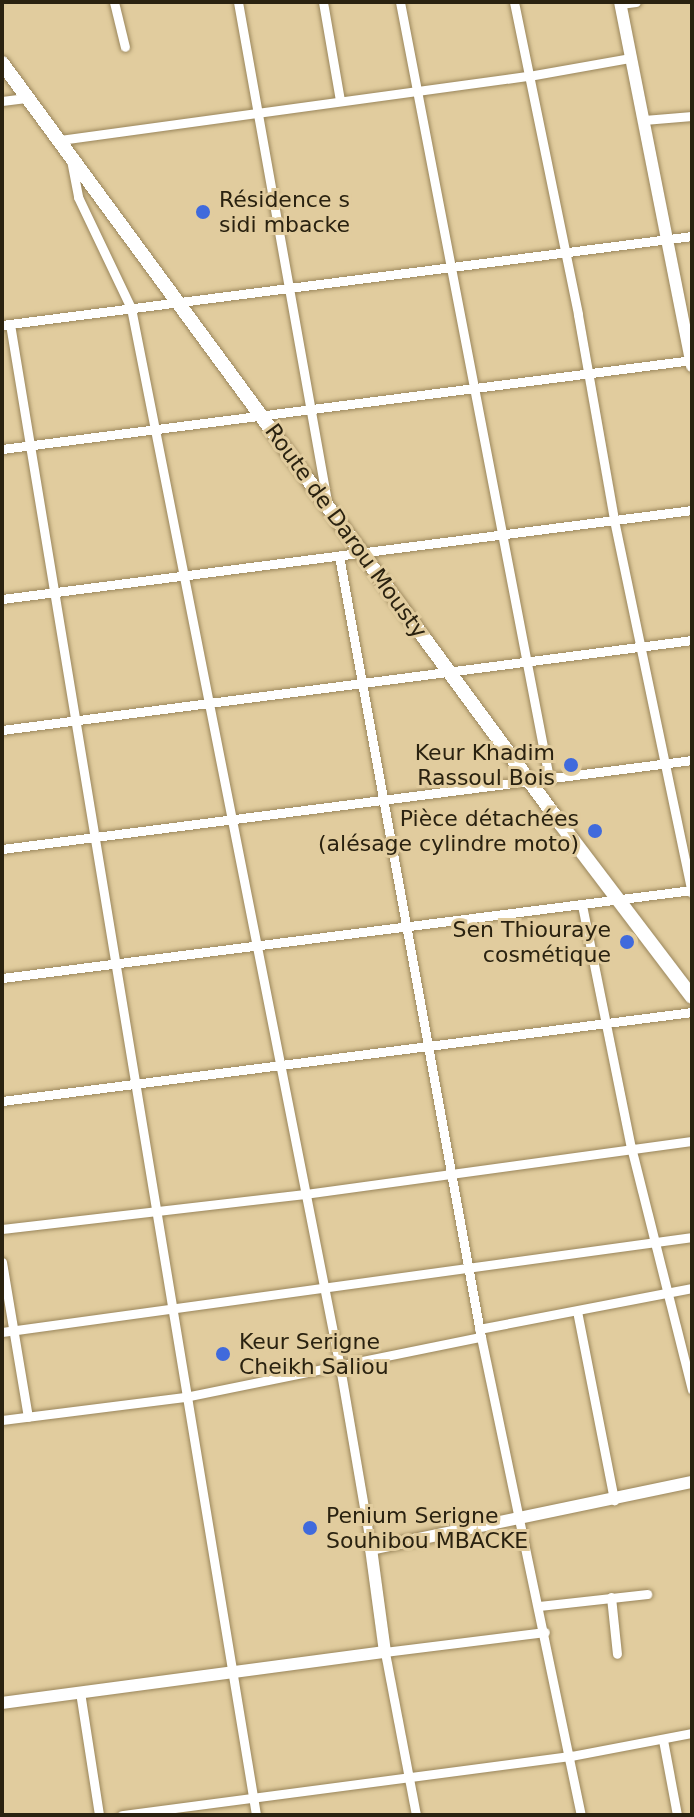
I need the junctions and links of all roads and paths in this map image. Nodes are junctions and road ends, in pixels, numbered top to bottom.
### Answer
1 (114, 2) edge
2 (238, 2) edge
3 (323, 2) edge
4 (400, 2) edge
5 (514, 2) edge
6 (636, 2) edge
7 (620, 3) edge
8 (125, 47) dead end
9 (630, 58) junction
10 (2, 63) edge
11 (529, 76) junction
12 (414, 90) junction
13 (28, 98) junction
14 (340, 100) junction
15 (2, 101) edge
16 (258, 110) junction
17 (692, 116) edge
18 (644, 120) junction
19 (60, 140) junction
20 (69, 153) junction
21 (692, 236) edge
22 (667, 239) junction
23 (564, 253) junction
24 (449, 267) junction
25 (289, 289) junction
26 (179, 301) junction
27 (131, 308) junction
28 (6, 325) edge
29 (692, 362) edge
30 (588, 374) junction
31 (472, 389) junction
32 (311, 409) junction
33 (261, 416) junction
34 (155, 430) junction
35 (30, 446) junction
36 (2, 449) edge
37 (328, 504) junction
38 (692, 510) edge
39 (614, 520) junction
40 (501, 535) junction
41 (364, 552) junction
42 (339, 556) junction
43 (184, 576) junction
44 (54, 593) junction
45 (2, 599) edge
46 (692, 640) edge
47 (641, 646) junction
48 (526, 662) junction
49 (449, 671) junction
50 (362, 683) junction
51 (209, 703) junction
52 (74, 720) junction
53 (2, 730) edge
54 (692, 760) edge
55 (665, 763) junction
56 (549, 778) junction
57 (531, 781) junction
58 (383, 800) junction
59 (232, 820) junction
60 (94, 837) junction
61 (2, 849) edge
62 (692, 891) edge
63 (617, 898) junction
64 (582, 905) junction
65 (407, 928) junction
66 (256, 945) junction
67 (114, 962) junction
68 (2, 978) edge
69 (692, 997) edge
70 (692, 1012) edge
71 (605, 1023) junction
72 (428, 1046) junction
73 (280, 1065) junction
74 (134, 1084) junction
75 (2, 1101) edge
76 (692, 1141) edge
77 (631, 1147) junction
78 (451, 1172) junction
79 (305, 1194) junction
80 (154, 1210) junction
81 (2, 1229) edge
82 (692, 1237) edge
83 (653, 1241) junction
84 (2, 1262) edge
85 (468, 1268) junction
86 (692, 1288) edge
87 (324, 1289) junction
88 (669, 1292) junction
89 (171, 1309) junction
90 (577, 1311) junction
91 (14, 1330) junction
92 (2, 1332) edge
93 (480, 1333) junction
94 (340, 1367) junction
95 (692, 1389) edge
96 (185, 1397) junction
97 (28, 1417) junction
98 (2, 1420) edge
99 (692, 1482) edge
100 (614, 1500) junction
101 (521, 1519) junction
102 (371, 1549) junction
103 (647, 1594) dead end
104 (611, 1597) junction
105 (539, 1606) junction
106 (545, 1632) junction
107 (385, 1652) junction
108 (617, 1654) dead end
109 (231, 1673) junction
110 (80, 1692) junction
111 (2, 1703) edge
112 (692, 1733) edge
113 (663, 1740) junction
114 (571, 1756) junction
115 (411, 1776) junction
116 (252, 1797) junction
117 (99, 1815) edge
118 (122, 1815) edge
119 (256, 1815) edge
120 (416, 1815) edge
121 (581, 1815) edge
122 (677, 1815) edge

1 - 8 street
2 - 16 street
3 - 14 street
4 - 12 street
5 - 11 street
6 - 7 street
7 - 9 street
9 - 11 street
9 - 18 street
10 - 13 main road, Route de Darou Mousty
11 - 12 street
11 - 23 street
12 - 14 street
12 - 24 street
13 - 15 street
13 - 19 main road, Route de Darou Mousty
14 - 16 street
16 - 19 street
16 - 25 street
17 - 18 street
18 - 22 street
19 - 20 main road, Route de Darou Mousty
20 - 26 main road, Route de Darou Mousty
20 - 27 street
21 - 22 street
22 - 23 street
22 - 29 street
23 - 24 street
23 - 30 street
24 - 25 street
24 - 31 street
25 - 26 street
25 - 32 street
26 - 27 street
26 - 33 main road, Route de Darou Mousty
27 - 28 street
27 - 34 street
28 - 35 street
29 - 30 street
30 - 31 street
30 - 39 street
31 - 32 street
31 - 40 street
32 - 33 street
32 - 37 street
33 - 34 street
33 - 37 main road, Route de Darou Mousty
34 - 35 street
34 - 43 street
35 - 36 street
35 - 44 street
37 - 41 main road, Route de Darou Mousty
38 - 39 street
39 - 40 street
39 - 47 street
40 - 41 street
40 - 48 street
41 - 42 street
41 - 49 main road, Route de Darou Mousty
42 - 43 street
42 - 50 street
43 - 44 street
43 - 51 street
44 - 45 street
44 - 52 street
46 - 47 street
47 - 48 street
47 - 55 street
48 - 49 street
48 - 56 street
49 - 50 street
49 - 57 main road, Route de Darou Mousty
50 - 51 street
50 - 58 street
51 - 52 street
51 - 59 street
52 - 53 street
52 - 60 street
54 - 55 street
55 - 56 street
55 - 62 street
56 - 57 street
57 - 58 street
57 - 63 main road, Route de Darou Mousty
58 - 59 street
58 - 65 street
59 - 60 street
59 - 66 street
60 - 61 street
60 - 67 street
62 - 63 street
63 - 64 street
63 - 69 main road, Route de Darou Mousty
64 - 65 street
64 - 71 street
65 - 66 street
65 - 72 street
66 - 67 street
66 - 73 street
67 - 68 street
67 - 74 street
70 - 71 street
71 - 72 street
71 - 77 street
72 - 73 street
72 - 78 street
73 - 74 street
73 - 79 street
74 - 75 street
74 - 80 street
76 - 77 street
77 - 78 street
77 - 83 street
78 - 79 street
78 - 85 street
79 - 80 street
79 - 87 street
80 - 81 street
80 - 89 street
82 - 83 street
83 - 85 street
83 - 88 street
84 - 91 street
85 - 87 street
85 - 93 street
86 - 88 street
87 - 89 street
87 - 94 street
88 - 90 street
88 - 95 street
89 - 91 street
89 - 96 street
90 - 93 street
90 - 100 street
91 - 92 street
91 - 97 street
93 - 94 street
93 - 101 street
94 - 96 street
94 - 102 street
96 - 97 street
96 - 109 street
97 - 98 street
99 - 100 street
100 - 101 street
101 - 102 street
101 - 105 street
102 - 107 street
103 - 104 street
104 - 105 street
104 - 108 street
105 - 106 street
106 - 107 street
106 - 114 street
107 - 109 street
107 - 115 street
109 - 110 street
109 - 116 street
110 - 111 street
110 - 117 street
112 - 113 street
113 - 114 street
113 - 122 street
114 - 115 street
114 - 121 street
115 - 116 street
115 - 120 street
116 - 118 street
116 - 119 street

